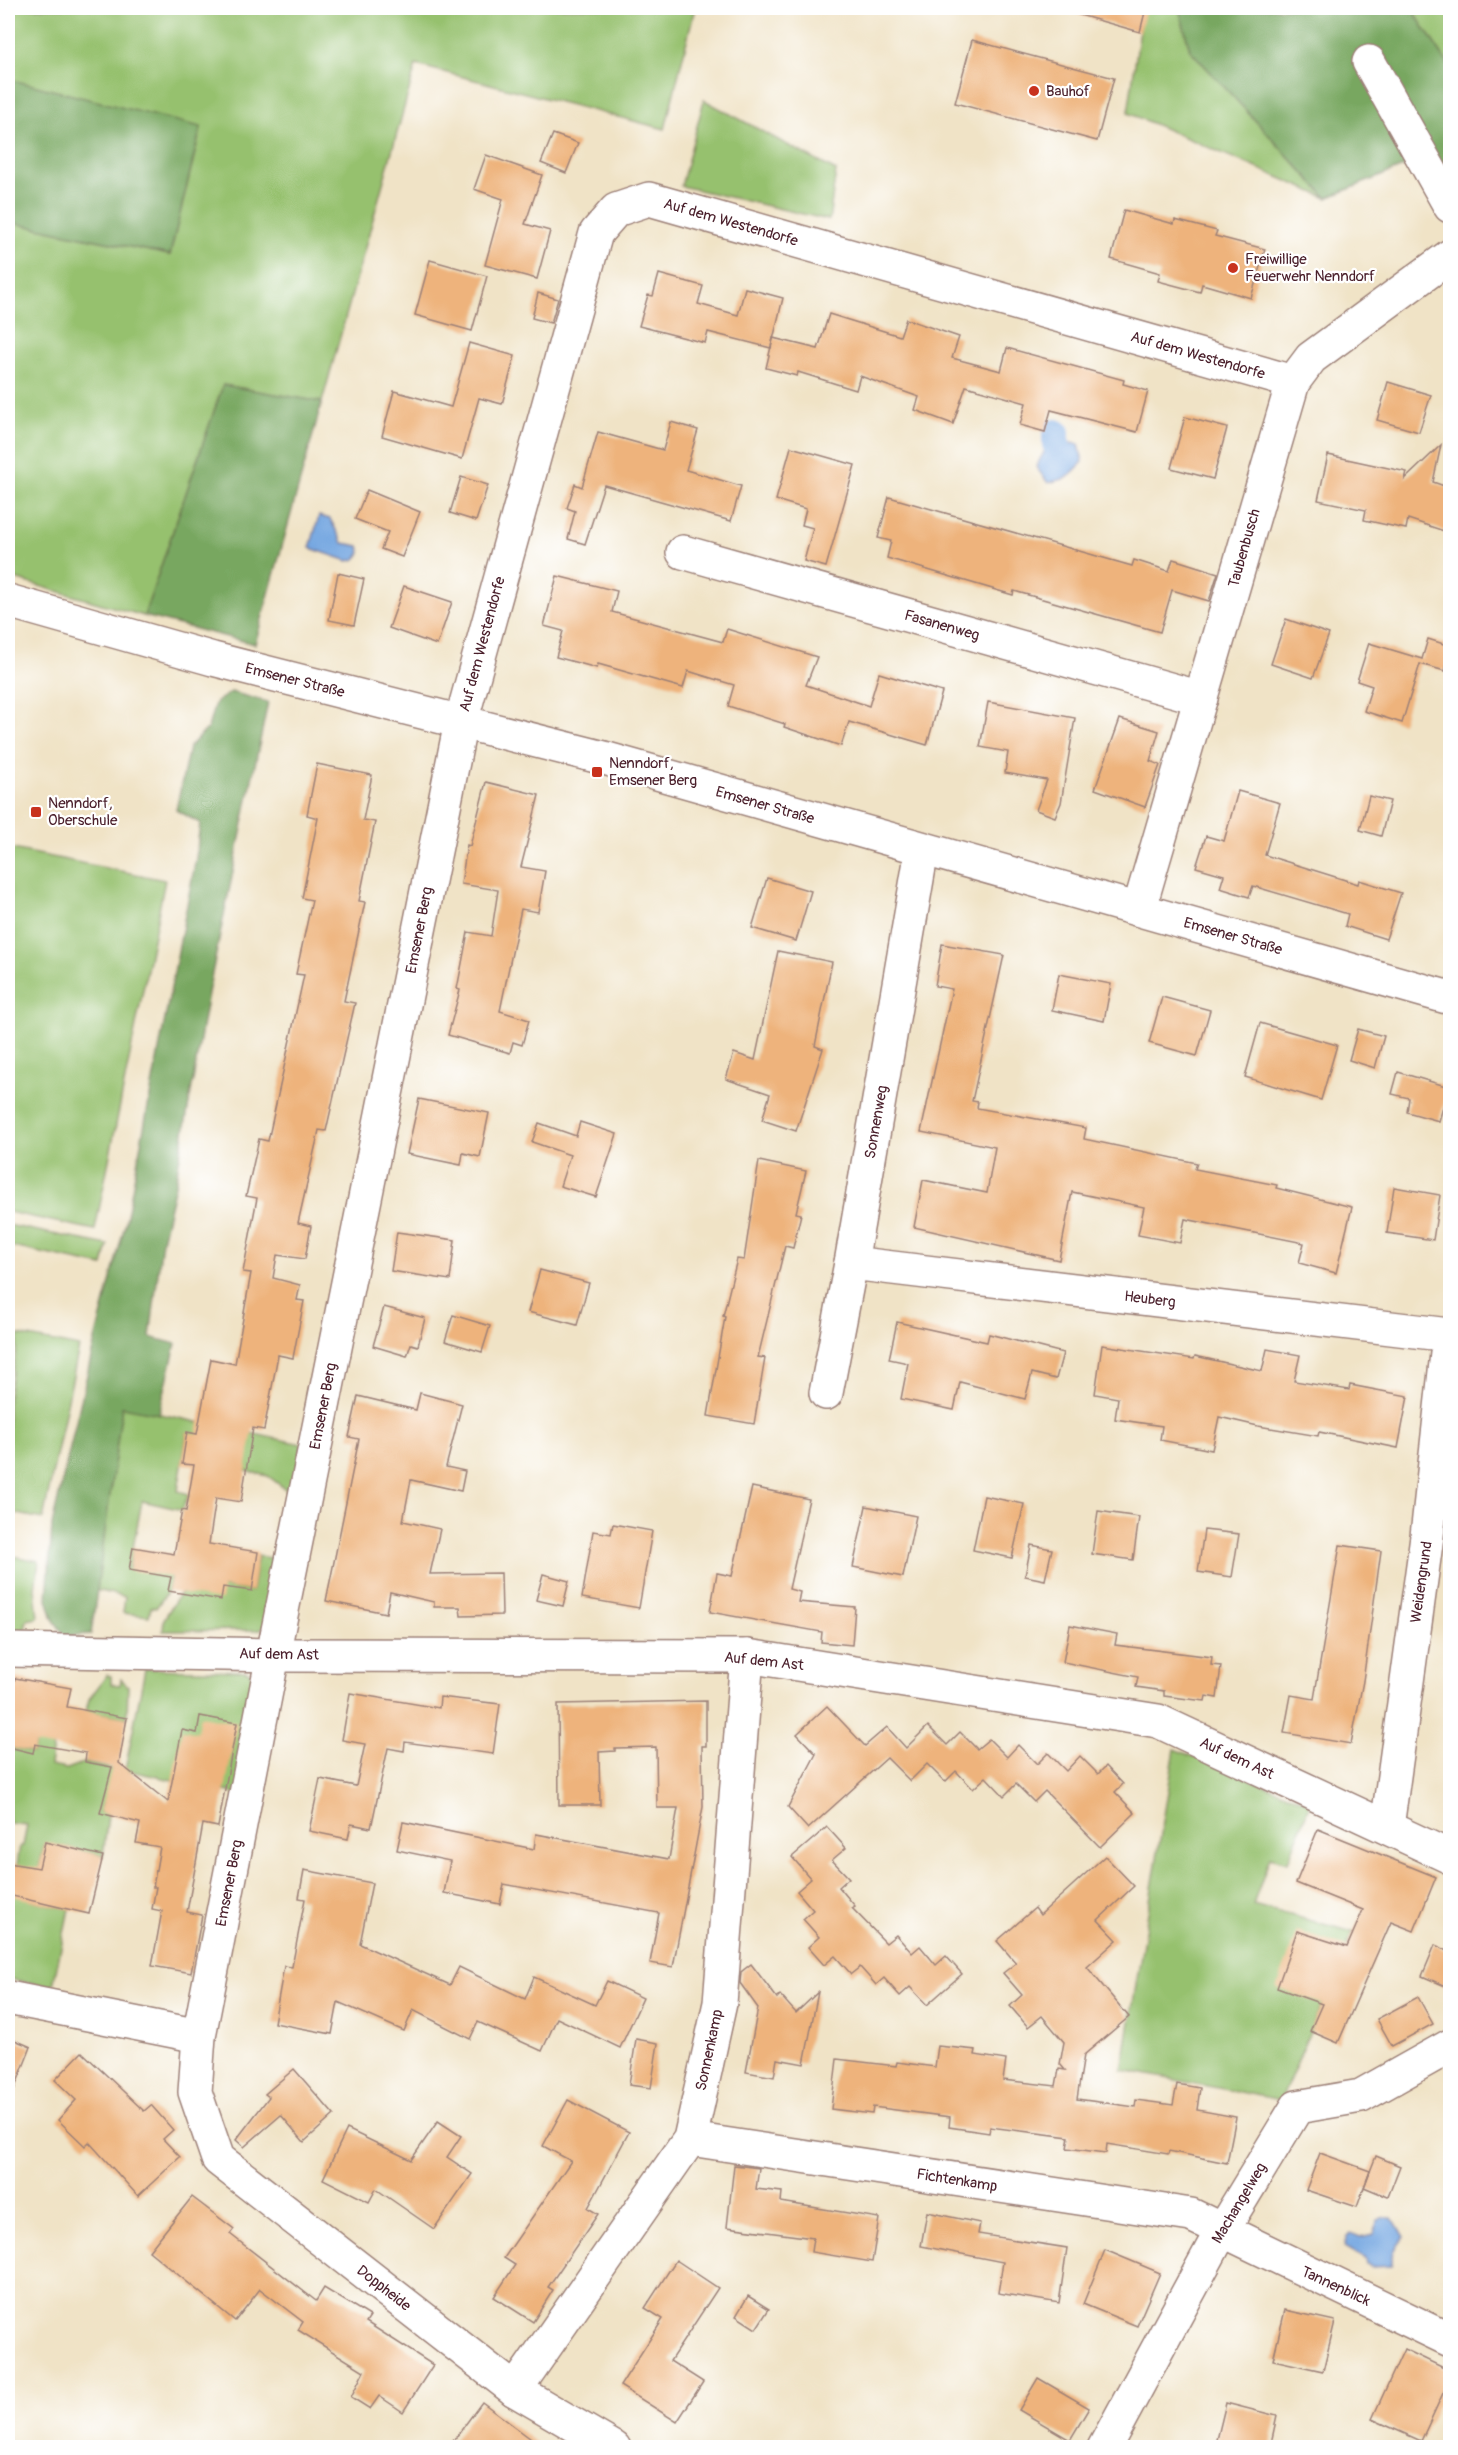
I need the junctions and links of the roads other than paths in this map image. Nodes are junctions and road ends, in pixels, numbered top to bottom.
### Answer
1 (1369, 62) dead end
2 (1450, 206) edge
3 (1450, 256) edge
4 (1293, 382) junction
5 (683, 552) dead end
6 (8, 601) edge
7 (1201, 698) junction
8 (461, 722) junction
9 (922, 850) junction
10 (1139, 909) junction
11 (1450, 998) edge
12 (851, 1263) junction
13 (1449, 1335) joint
14 (825, 1393) dead end
15 (8, 1650) edge
16 (273, 1655) junction
17 (747, 1656) junction
18 (1387, 1827) junction
19 (1450, 1857) edge
20 (8, 1998) edge
21 (199, 2036) junction
22 (1450, 2046) edge
23 (195, 2092) joint
24 (690, 2139) junction
25 (1221, 2232) junction
26 (1450, 2340) edge
27 (515, 2390) junction
28 (614, 2448) edge
29 (1104, 2448) edge

1 - 2 street
3 - 4 street, Taubenbusch
4 - 7 street, Taubenbusch
4 - 8 street, Auf dem Westendorfe
5 - 7 street, Fasanenweg
6 - 8 street, Emsener Straße
7 - 10 street, Taubenbusch
8 - 9 street, Emsener Straße
8 - 16 street, Emsener Berg
9 - 10 street, Emsener Straße
9 - 12 street, Sonnenweg
10 - 11 street, Emsener Straße
12 - 13 street, Heuberg
12 - 14 street, Sonnenweg
13 - 18 street, Weidengrund
15 - 16 street, Auf dem Ast
16 - 17 street, Auf dem Ast
16 - 21 street, Emsener Berg
17 - 18 street, Auf dem Ast
17 - 24 street, Sonnenkamp
18 - 19 street, Auf dem Ast
20 - 21 street
21 - 23 street, Emsener Berg
22 - 25 street, Machangelweg
23 - 27 street, Doppheide
24 - 25 street, Fichtenkamp
24 - 27 street, Sonnenkamp
25 - 26 street, Tannenblick
25 - 29 street, Machangelweg
27 - 28 street, Doppheide

